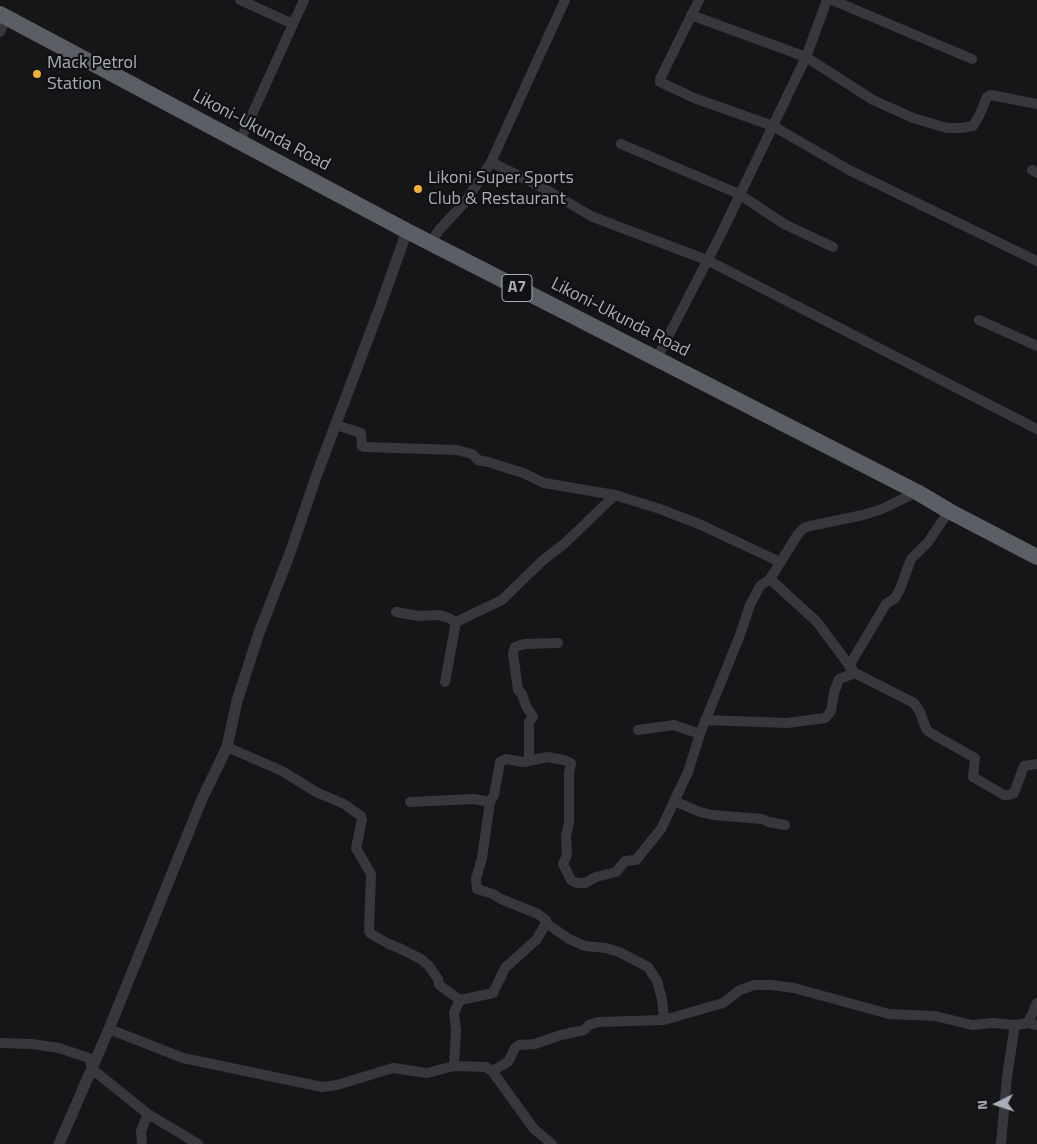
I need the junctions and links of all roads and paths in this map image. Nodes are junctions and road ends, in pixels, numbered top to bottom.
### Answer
1 (240, 0) edge
2 (304, 0) edge
3 (565, 0) edge
4 (699, 0) edge
5 (827, 0) edge
6 (832, 0) edge
7 (691, 16) junction
8 (2, 22) edge
9 (293, 24) junction
10 (806, 57) junction
11 (972, 59) dead end
12 (1037, 104) edge
13 (772, 126) junction
14 (240, 141) junction
15 (621, 144) dead end
16 (491, 162) junction
17 (739, 194) junction
18 (407, 231) junction
19 (431, 242) junction
20 (833, 247) dead end
21 (708, 260) junction
22 (1037, 262) edge
23 (979, 320) dead end
24 (1037, 346) edge
25 (656, 360) junction
26 (336, 425) junction
27 (1037, 429) edge
28 (917, 492) junction
29 (615, 495) junction
30 (949, 511) junction
31 (1037, 557) edge
32 (780, 562) junction
33 (770, 579) junction
34 (396, 612) dead end
35 (456, 622) junction
36 (558, 643) dead end
37 (852, 669) junction
38 (445, 682) dead end
39 (706, 720) junction
40 (638, 730) dead end
41 (700, 734) junction
42 (227, 748) junction
43 (529, 761) junction
44 (1037, 764) edge
45 (674, 801) junction
46 (410, 802) dead end
47 (490, 802) junction
48 (785, 825) dead end
49 (546, 923) junction
50 (460, 1000) junction
51 (1037, 1003) edge
52 (664, 1020) junction
53 (1033, 1024) edge
54 (1015, 1025) junction
55 (109, 1029) junction
56 (0, 1043) edge
57 (454, 1066) junction
58 (92, 1069) junction
59 (492, 1071) junction
60 (148, 1114) junction
61 (59, 1144) edge
62 (142, 1144) edge
63 (198, 1144) edge
64 (552, 1144) edge
65 (1001, 1144) edge

1 - 9 street
2 - 9 street
3 - 16 street
4 - 7 street
5 - 10 street
6 - 11 street
7 - 10 street
7 - 13 street
8 - 14 highway, Likoni-Ukunda Road / A7
9 - 14 street
10 - 12 street
10 - 13 street
13 - 17 street
13 - 22 street
14 - 18 highway, Likoni-Ukunda Road / A7
15 - 17 street
16 - 19 street
16 - 21 street
17 - 20 street
17 - 21 street
18 - 19 highway, Likoni-Ukunda Road / A7
18 - 26 street
19 - 25 highway, Likoni-Ukunda Road / A7
21 - 25 street
21 - 27 street
23 - 24 street
25 - 28 highway, Likoni-Ukunda Road / A7
26 - 29 street
26 - 42 street
28 - 30 highway, Likoni-Ukunda Road / A7
28 - 32 street
29 - 32 street
29 - 35 street
30 - 31 highway, Likoni-Ukunda Road / A7
30 - 37 street
32 - 33 street
33 - 37 street
33 - 39 street
34 - 35 street
35 - 38 street
36 - 43 street
37 - 39 street
37 - 44 street
39 - 41 street
40 - 41 street
41 - 45 street
42 - 50 street
42 - 55 street
43 - 45 street
43 - 47 street
45 - 48 street
46 - 47 street
47 - 49 street
49 - 50 street
49 - 52 street
50 - 57 street
51 - 53 street
52 - 54 street
52 - 59 street
53 - 54 street
54 - 65 street
55 - 57 street
55 - 58 street
56 - 58 street
57 - 59 street
58 - 60 street
58 - 61 street
59 - 64 street
60 - 62 street
60 - 63 street

